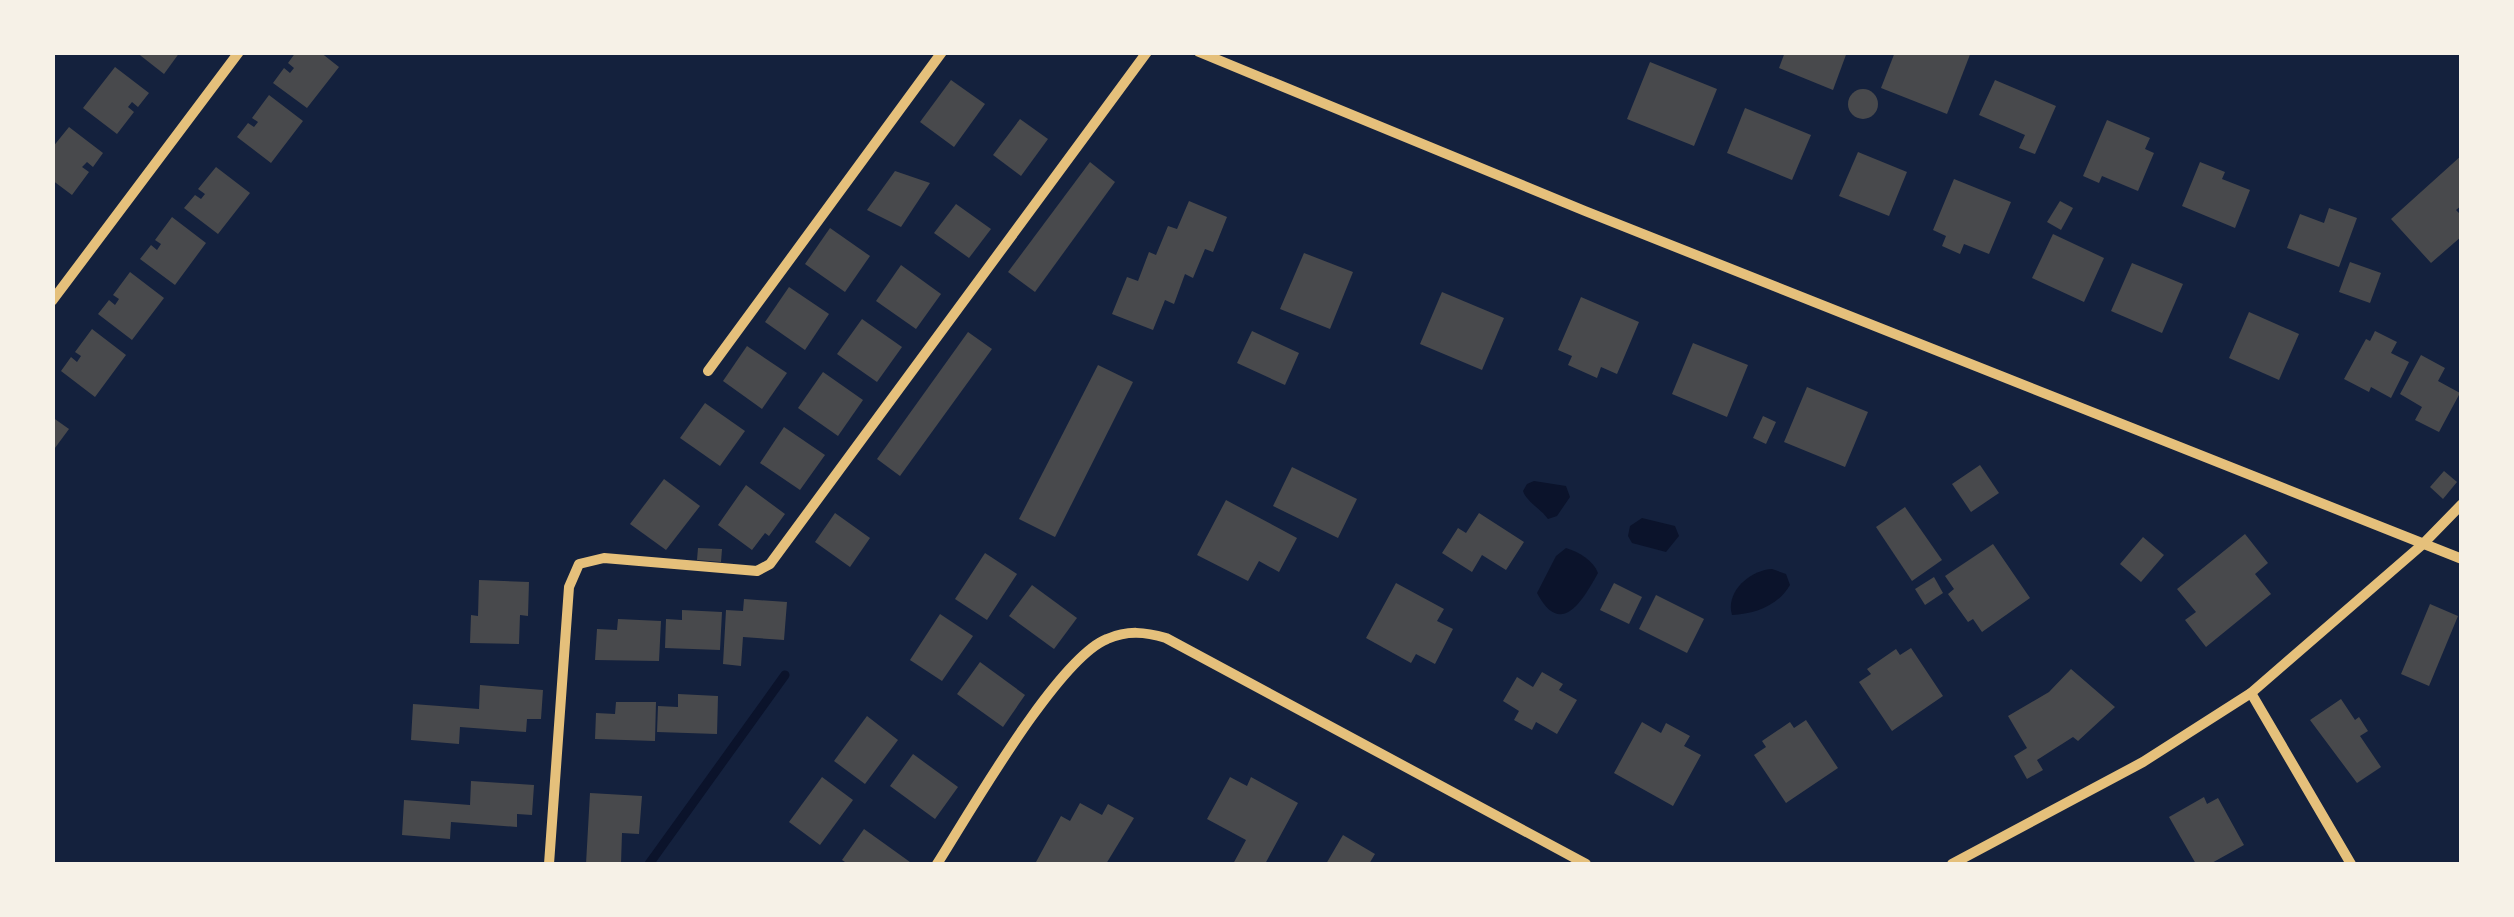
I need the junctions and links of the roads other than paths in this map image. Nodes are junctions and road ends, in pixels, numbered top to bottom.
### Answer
1 (238, 52) edge
2 (942, 52) edge
3 (1146, 52) edge
4 (1200, 52) edge
5 (52, 301) edge
6 (708, 371) dead end
7 (2462, 504) edge
8 (2423, 544) junction
9 (2462, 559) edge
10 (2251, 693) junction
11 (549, 864) edge
12 (936, 864) edge
13 (1586, 864) edge
14 (1952, 864) edge
15 (2351, 864) edge

1 - 5 street
2 - 6 street
3 - 11 street
4 - 8 street
7 - 8 street
8 - 9 street
8 - 10 street
10 - 14 street
10 - 15 street
12 - 13 street

